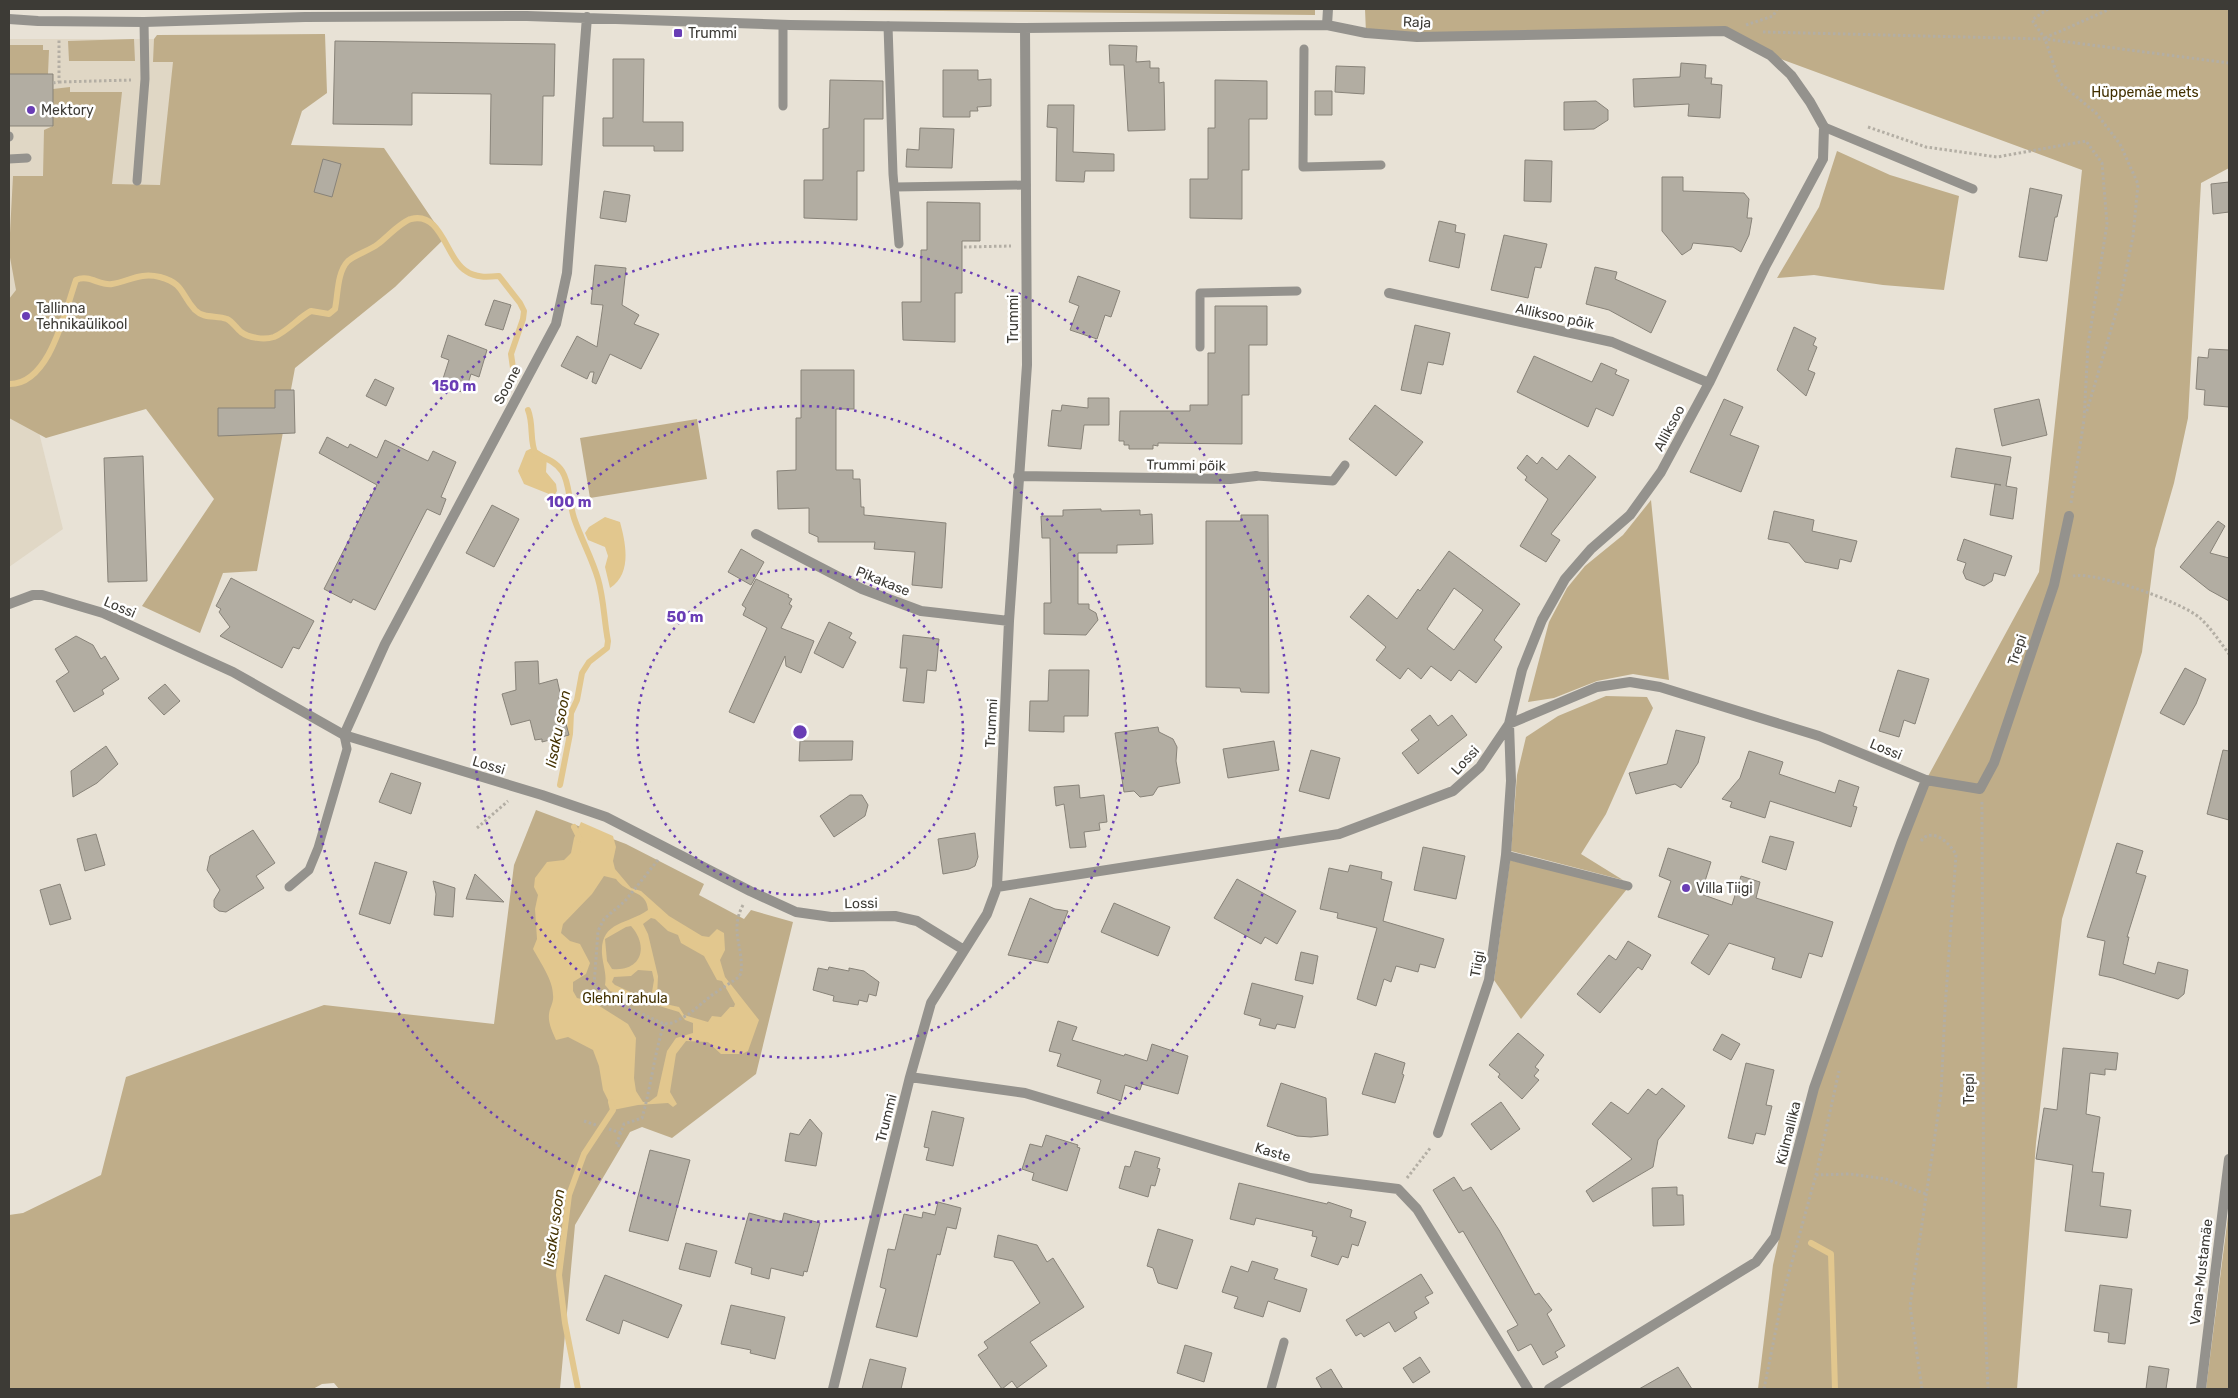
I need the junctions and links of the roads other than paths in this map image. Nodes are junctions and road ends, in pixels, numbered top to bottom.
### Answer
1 (1328, 9) edge
2 (587, 17) junction
3 (9, 19) edge
4 (144, 22) junction
5 (783, 25) junction
6 (1327, 25) junction
7 (888, 26) junction
8 (1025, 28) junction
9 (1304, 49) dead end
10 (783, 106) dead end
11 (1824, 127) junction
12 (27, 158) dead end
13 (9, 159) edge
14 (1381, 165) dead end
15 (137, 181) dead end
16 (1026, 185) junction
17 (894, 188) junction
18 (1973, 190) dead end
19 (899, 244) dead end
20 (1297, 291) dead end
21 (1389, 293) dead end
22 (1200, 347) dead end
23 (1709, 383) junction
24 (1345, 465) dead end
25 (1018, 476) junction
26 (1256, 476) joint
27 (2069, 516) road end
28 (756, 534) dead end
29 (9, 604) edge
30 (1010, 621) junction
31 (1509, 724) junction
32 (344, 735) junction
33 (1926, 780) junction
34 (1506, 855) junction
35 (1628, 886) dead end
36 (289, 887) dead end
37 (997, 887) junction
38 (964, 950) junction
39 (910, 1077) junction
40 (1438, 1133) road end
41 (2229, 1163) edge
42 (1284, 1342) dead end
43 (833, 1389) edge
44 (1271, 1389) edge
45 (1528, 1389) edge
46 (1549, 1389) edge
47 (2201, 1389) edge

1 - 6 street
2 - 4 street, Raja
2 - 5 street, Raja
2 - 32 street, Soone
3 - 4 street, Raja
4 - 15 lane
5 - 7 street, Raja
5 - 10 lane
6 - 8 street, Raja
6 - 11 street, Raja
7 - 8 street, Raja
7 - 17 lane
8 - 16 street, Trummi
9 - 14 lane
11 - 18 lane
11 - 23 street, Alliksoo
12 - 13 lane
16 - 17 lane
16 - 25 street, Trummi
17 - 19 lane
20 - 22 lane
21 - 23 street, Alliksoo põik
23 - 31 street, Alliksoo
24 - 26 lane, Trummi põik
25 - 26 street, Trummi põik
25 - 30 street, Trummi
27 - 33 street, Trepi
28 - 30 street, Pikakase
29 - 32 street, Lossi
30 - 37 street, Trummi
31 - 33 street, Lossi
31 - 34 street, Tiigi
31 - 37 street, Lossi
32 - 36 lane
32 - 38 street, Lossi
33 - 46 street, Külmallika
34 - 35 lane
34 - 40 street, Tiigi
37 - 38 street, Trummi
38 - 39 street, Trummi
39 - 43 street, Trummi
39 - 45 street, Kaste
41 - 47 street, Vana-Mustamäe
42 - 44 lane

